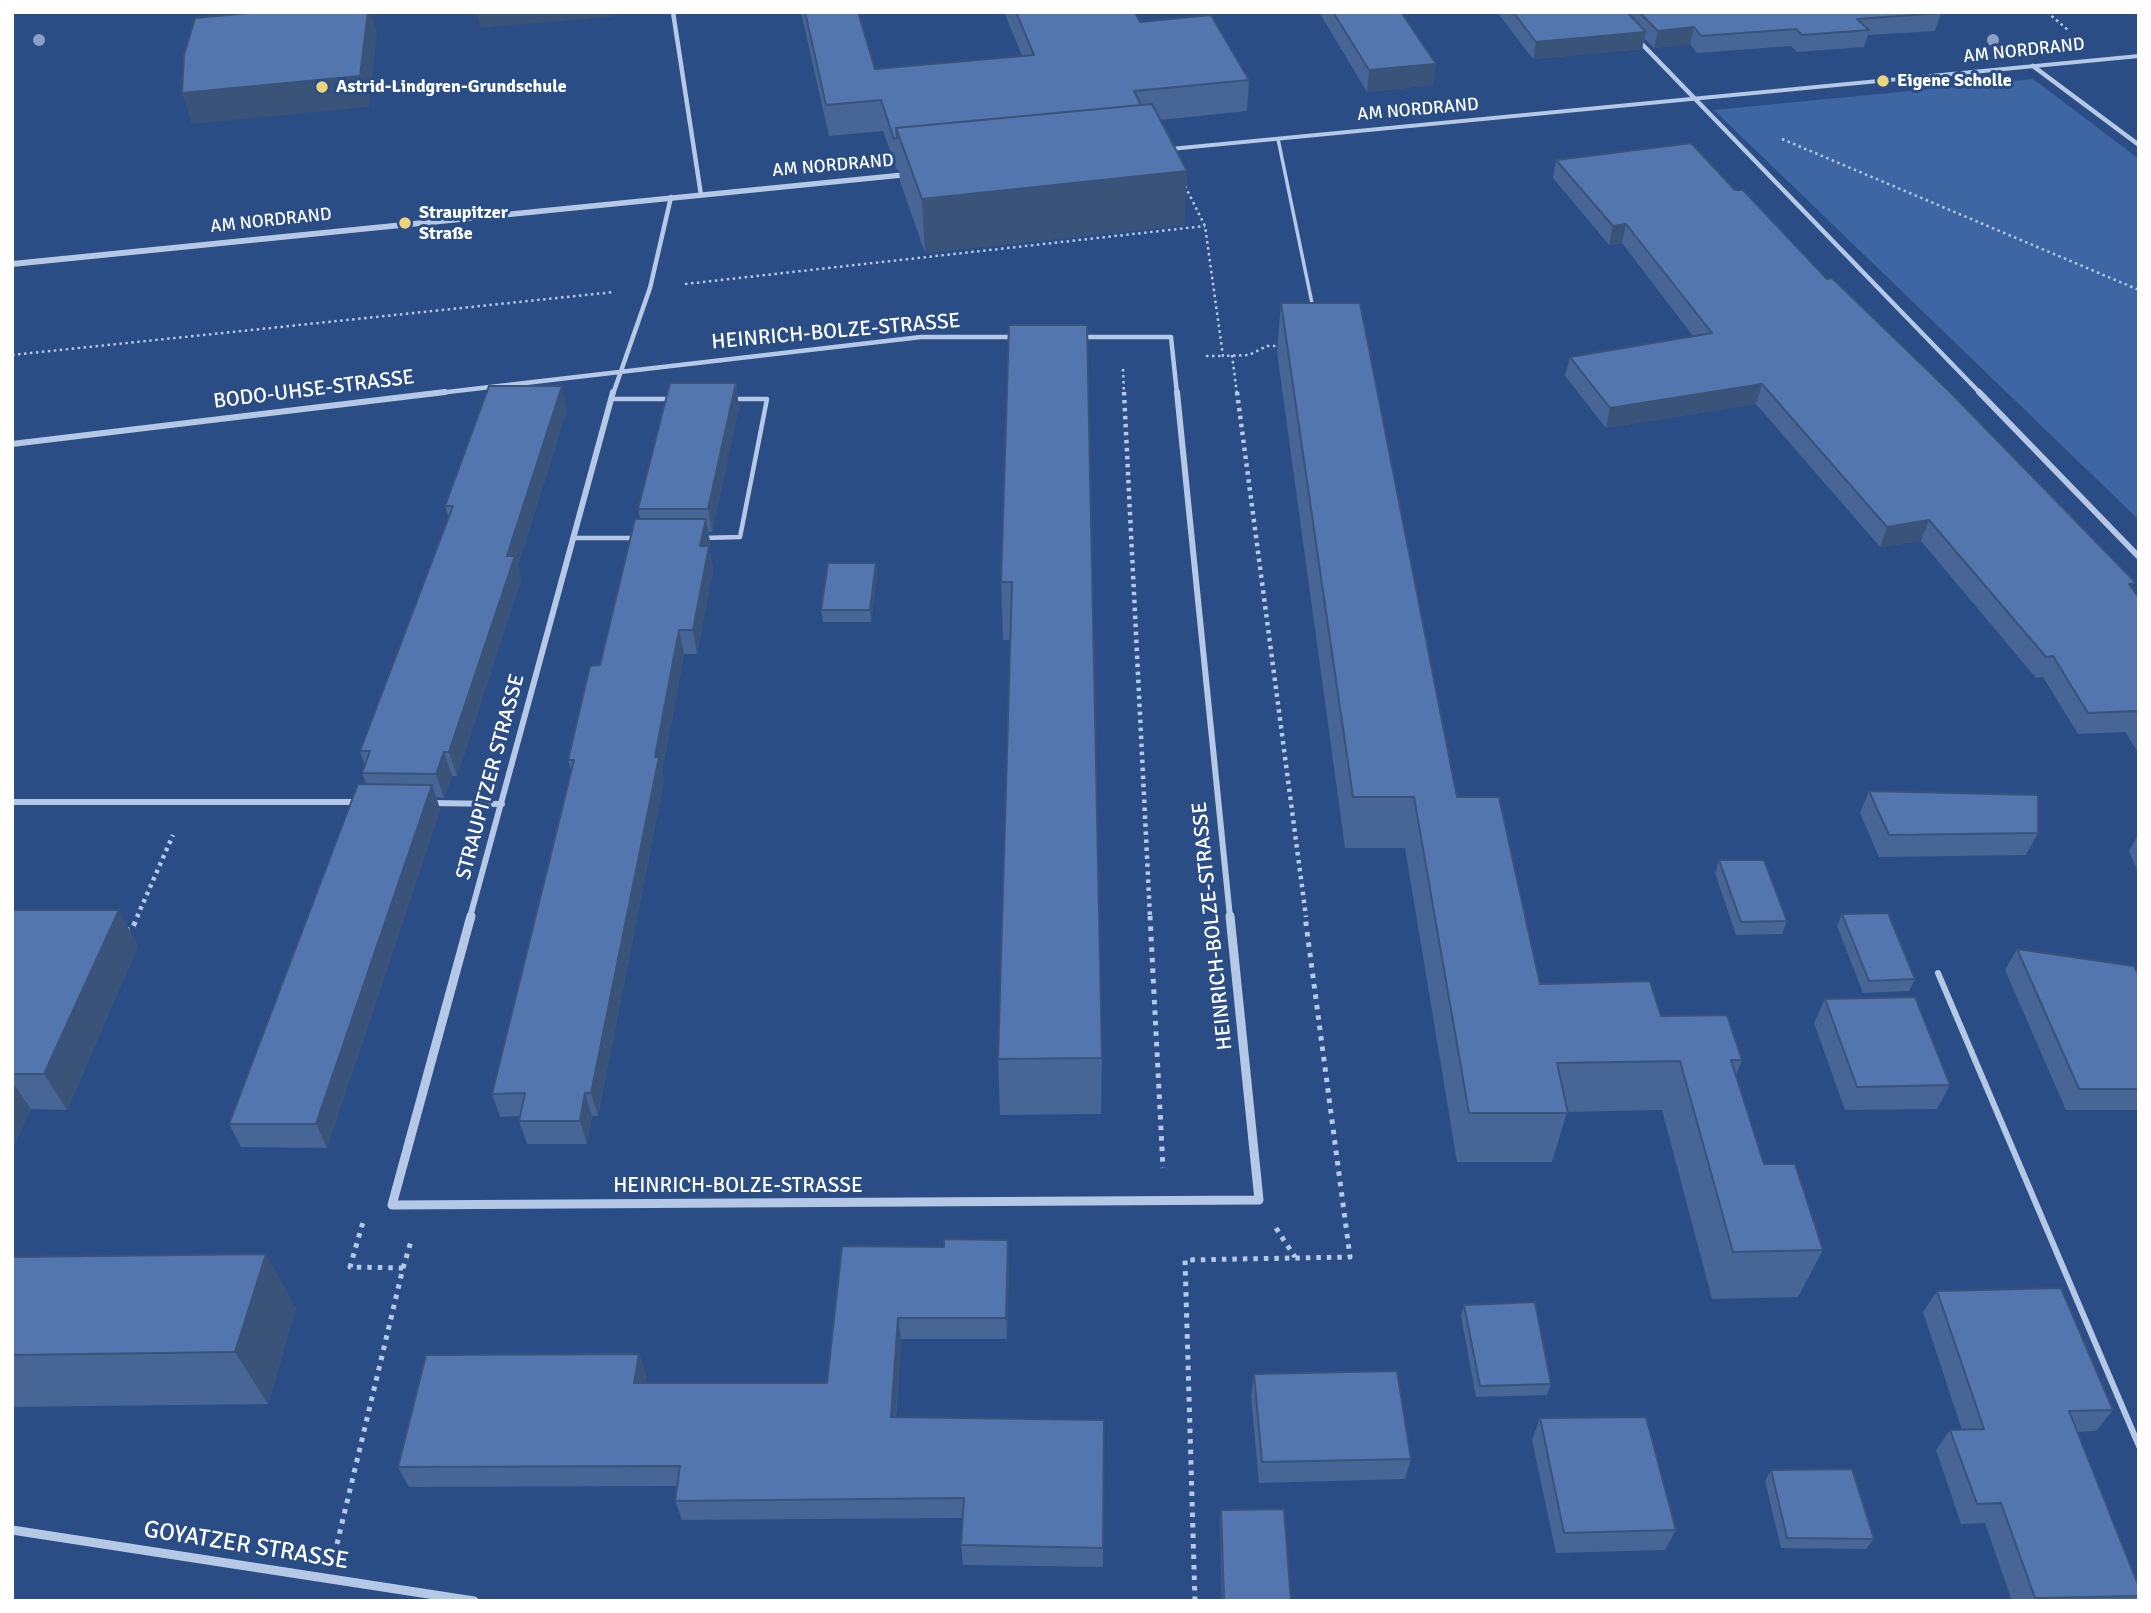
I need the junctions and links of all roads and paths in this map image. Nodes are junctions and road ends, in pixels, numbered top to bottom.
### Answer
1 (673, 12) edge
2 (1629, 30) edge
3 (2139, 56) edge
4 (2033, 66) junction
5 (1693, 99) junction
6 (1777, 137) dead end
7 (1278, 139) junction
8 (2139, 145) edge
9 (1155, 151) edge
10 (921, 173) edge
11 (1183, 184) dead end
12 (701, 195) junction
13 (671, 197) junction
14 (1205, 226) junction
15 (12, 264) edge
16 (650, 288) junction
17 (2139, 290) edge
18 (617, 303) dead end
19 (1028, 337) edge
20 (1068, 337) edge
21 (1122, 337) junction
22 (1321, 346) joint
23 (12, 355) edge
24 (619, 372) junction
25 (611, 399) junction
26 (676, 399) edge
27 (728, 399) edge
28 (12, 444) edge
29 (573, 538) junction
30 (643, 538) edge
31 (699, 538) edge
32 (2139, 557) edge
33 (197, 800) junction
34 (12, 802) edge
35 (372, 803) edge
36 (413, 803) edge
37 (502, 804) junction
38 (119, 930) edge
39 (1938, 973) dead end
40 (1165, 1200) junction
41 (393, 1205) joint
42 (365, 1214) dead end
43 (2139, 1447) edge
44 (12, 1530) edge
45 (337, 1544) dead end
46 (474, 1601) edge

1 - 12 street
2 - 5 street
3 - 4 street, AM NORDRAND
4 - 5 street, AM NORDRAND
4 - 8 street
5 - 7 street, AM NORDRAND
5 - 32 street
6 - 17 path
7 - 9 street, AM NORDRAND
7 - 22 lane
10 - 12 street, AM NORDRAND
11 - 14 path
12 - 13 street, AM NORDRAND
13 - 15 street, AM NORDRAND
13 - 16 street, STRAUPITZER STRASSE
14 - 16 path
14 - 22 path
16 - 24 street, STRAUPITZER STRASSE
18 - 23 path
19 - 24 street, HEINRICH-BOLZE-STRASSE
20 - 21 street, HEINRICH-BOLZE-STRASSE
21 - 40 path
21 - 40 street, HEINRICH-BOLZE-STRASSE
24 - 25 street, STRAUPITZER STRASSE
24 - 28 street, BODO-UHSE-STRASSE
25 - 26 lane
25 - 29 street, STRAUPITZER STRASSE
27 - 31 lane
29 - 30 lane
29 - 37 street, STRAUPITZER STRASSE
33 - 34 street
33 - 35 street
33 - 38 path
36 - 37 street
37 - 41 street, STRAUPITZER STRASSE
39 - 43 lane
40 - 41 street, HEINRICH-BOLZE-STRASSE
42 - 45 path
44 - 46 street, GOYATZER STRASSE

